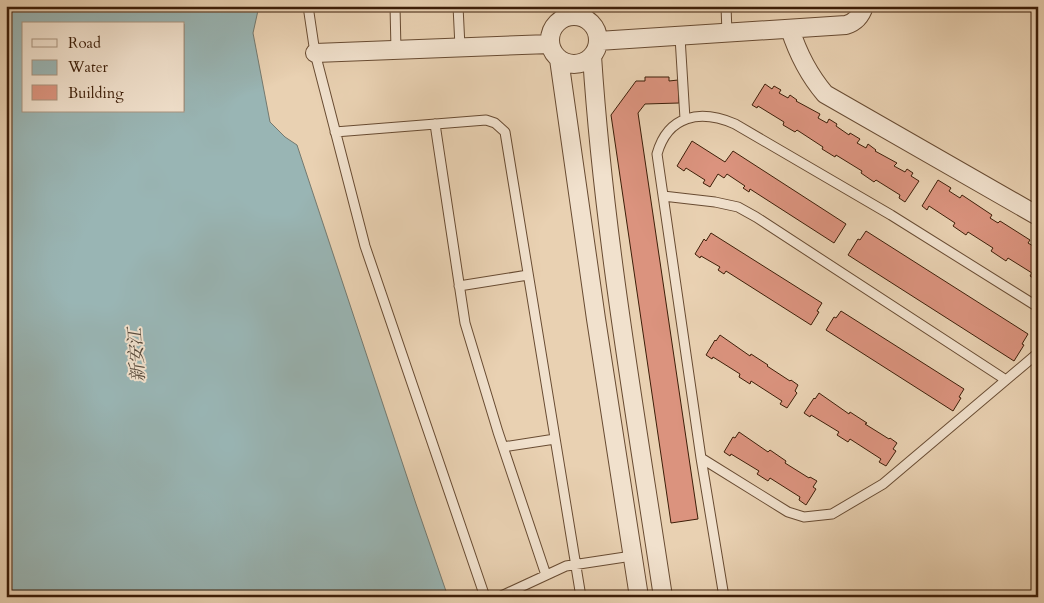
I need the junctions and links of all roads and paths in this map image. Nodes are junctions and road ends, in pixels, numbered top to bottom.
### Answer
1 (308, 6) edge
2 (395, 6) edge
3 (458, 6) edge
4 (726, 6) edge
5 (864, 6) edge
6 (583, 12) edge
7 (559, 14) edge
8 (790, 29) junction
9 (726, 34) junction
10 (680, 37) junction
11 (550, 44) junction
12 (460, 47) junction
13 (595, 48) junction
14 (396, 50) junction
15 (315, 53) junction
16 (559, 59) junction
17 (685, 119) junction
18 (435, 124) junction
19 (335, 132) junction
20 (663, 196) junction
21 (1038, 216) edge
22 (528, 275) junction
23 (459, 286) junction
24 (1038, 307) edge
25 (1038, 353) edge
26 (1006, 380) junction
27 (555, 439) junction
28 (503, 447) junction
29 (701, 458) junction
30 (632, 556) junction
31 (575, 565) junction
32 (546, 575) junction
33 (485, 597) edge
34 (499, 597) edge
35 (581, 597) edge
36 (639, 597) edge
37 (663, 597) edge
38 (724, 597) edge

1 - 15 lane
2 - 14 lane
3 - 12 lane
4 - 9 lane
5 - 8 street
6 - 7 street
6 - 13 street
7 - 11 street
8 - 9 street
8 - 21 street
9 - 10 street
10 - 13 street
10 - 17 lane
11 - 12 street
11 - 16 street
12 - 14 street
13 - 16 street
13 - 37 street
14 - 15 street
15 - 19 lane
16 - 30 street
17 - 20 lane
17 - 24 lane
18 - 19 lane
18 - 22 lane
18 - 23 lane
19 - 33 lane
20 - 26 lane
20 - 29 lane
22 - 23 lane
22 - 27 lane
23 - 28 lane
25 - 26 lane
26 - 29 lane
27 - 28 lane
27 - 31 lane
28 - 32 lane
29 - 38 lane
30 - 31 lane
30 - 36 street
31 - 32 lane
31 - 35 lane
32 - 34 lane

